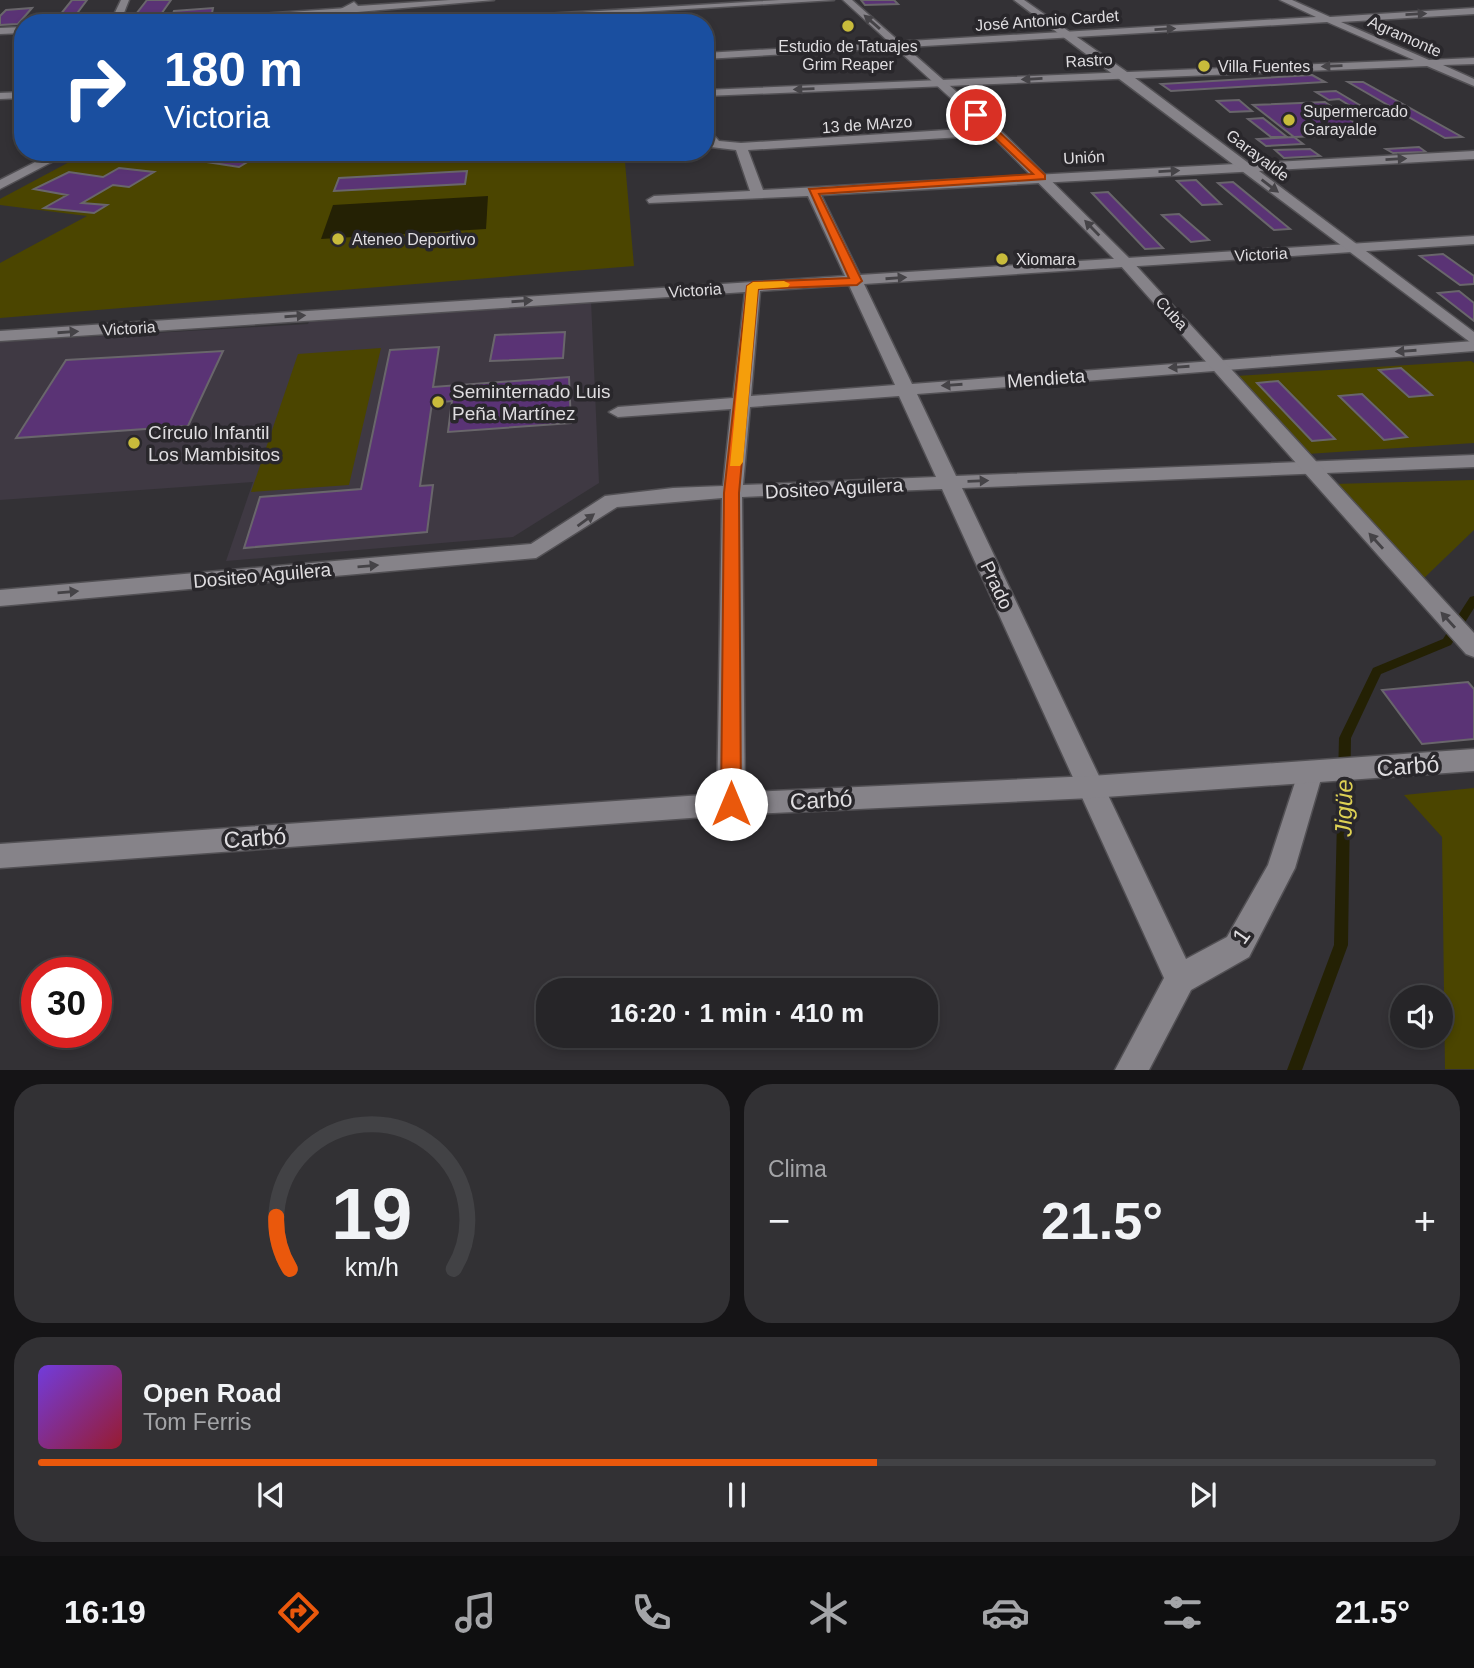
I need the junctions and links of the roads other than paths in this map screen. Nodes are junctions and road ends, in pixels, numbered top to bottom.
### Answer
1 (361, 0) edge
2 (368, 0) edge
3 (491, 0) edge
4 (643, 0) edge
5 (830, 0) edge
6 (847, 0) edge
7 (1018, 0) edge
8 (1284, 0) edge
9 (444, 1) edge
10 (396, 6) junction
11 (344, 10) junction
12 (645, 11) junction
13 (1474, 11) edge
14 (281, 14) edge
15 (336, 14) edge
16 (591, 14) edge
17 (646, 14) edge
18 (1329, 19) junction
19 (1068, 34) junction
20 (899, 46) junction
21 (714, 56) edge
22 (1474, 61) edge
23 (1426, 63) junction
24 (1123, 74) junction
25 (940, 83) junction
26 (1474, 83) edge
27 (714, 93) edge
28 (994, 131) junction
29 (714, 143) edge
30 (741, 148) junction
31 (1474, 155) edge
32 (47, 161) edge
33 (1244, 167) junction
34 (1041, 177) junction
35 (0, 185) edge
36 (813, 191) junction
37 (758, 195) junction
38 (654, 200) dead end
39 (1474, 240) edge
40 (1353, 249) junction
41 (1125, 262) junction
42 (857, 281) junction
43 (753, 286) junction
44 (0, 336) edge
45 (1474, 343) edge
46 (1219, 364) junction
47 (905, 389) junction
48 (742, 403) junction
49 (618, 412) dead end
50 (1474, 461) edge
51 (1308, 467) junction
52 (949, 482) junction
53 (732, 493) junction
54 (0, 598) edge
55 (1474, 648) edge
56 (1474, 760) edge
57 (1310, 772) junction
58 (1091, 787) junction
59 (731, 804) junction
60 (0, 856) edge
61 (1180, 979) junction
62 (1131, 1069) edge

1 - 11 street
2 - 10 street
3 - 9 street
4 - 12 street
5 - 12 street
20 -> 6 street, Cuba
7 - 19 street, Garayalde
8 - 18 street, Agramonte
9 - 10 street
10 - 11 street
11 - 14 street
11 - 15 street
12 - 16 street
12 - 17 street
18 -> 13 street, José Antonio Cardet
19 -> 18 street, José Antonio Cardet
18 - 23 street, Agramonte
19 - 20 street, José Antonio Cardet
19 - 24 street, Garayalde
20 - 21 street, José Antonio Cardet
20 - 25 street, Cuba
22 - 23 street, Rastro
23 -> 24 street, Rastro
23 - 26 street, Agramonte
24 -> 25 street, Rastro
24 - 33 street, Garayalde
25 -> 27 street, Rastro
25 - 28 street, Cuba
28 - 30 street, 13 de MArzo
28 - 34 street, Cuba
29 - 30 street
30 - 37 street
33 -> 31 street, Unión
32 - 35 street
34 -> 33 street, Unión
33 -> 40 street, Garayalde
34 - 36 street, Unión
41 -> 34 street, Cuba
36 - 37 street, Unión
36 - 42 street, Prado
37 - 38 street, Unión
39 - 40 street, Victoria
40 - 41 street, Victoria
40 - 45 street, Garayalde
42 -> 41 street, Victoria
41 - 46 street, Cuba
42 - 43 street, Victoria
42 - 47 street, Prado
44 -> 43 street, Victoria
43 - 48 street
45 -> 46 street, Mendieta
46 -> 47 street, Mendieta
46 - 51 street, Cuba
47 - 48 street, Mendieta
47 - 52 street, Prado
48 - 49 street, Mendieta
48 - 53 street
50 - 51 street, Dositeo Aguilera
52 -> 51 street, Dositeo Aguilera
55 -> 51 street, Cuba
52 - 53 street, Dositeo Aguilera
52 - 58 street, Prado
54 -> 53 street, Dositeo Aguilera
53 - 59 street
56 - 57 street, Carbó
57 - 58 street, Carbó
57 - 61 street, 1
58 - 59 street, Carbó
58 - 61 street, Prado
59 - 60 street, Carbó
61 - 62 street

